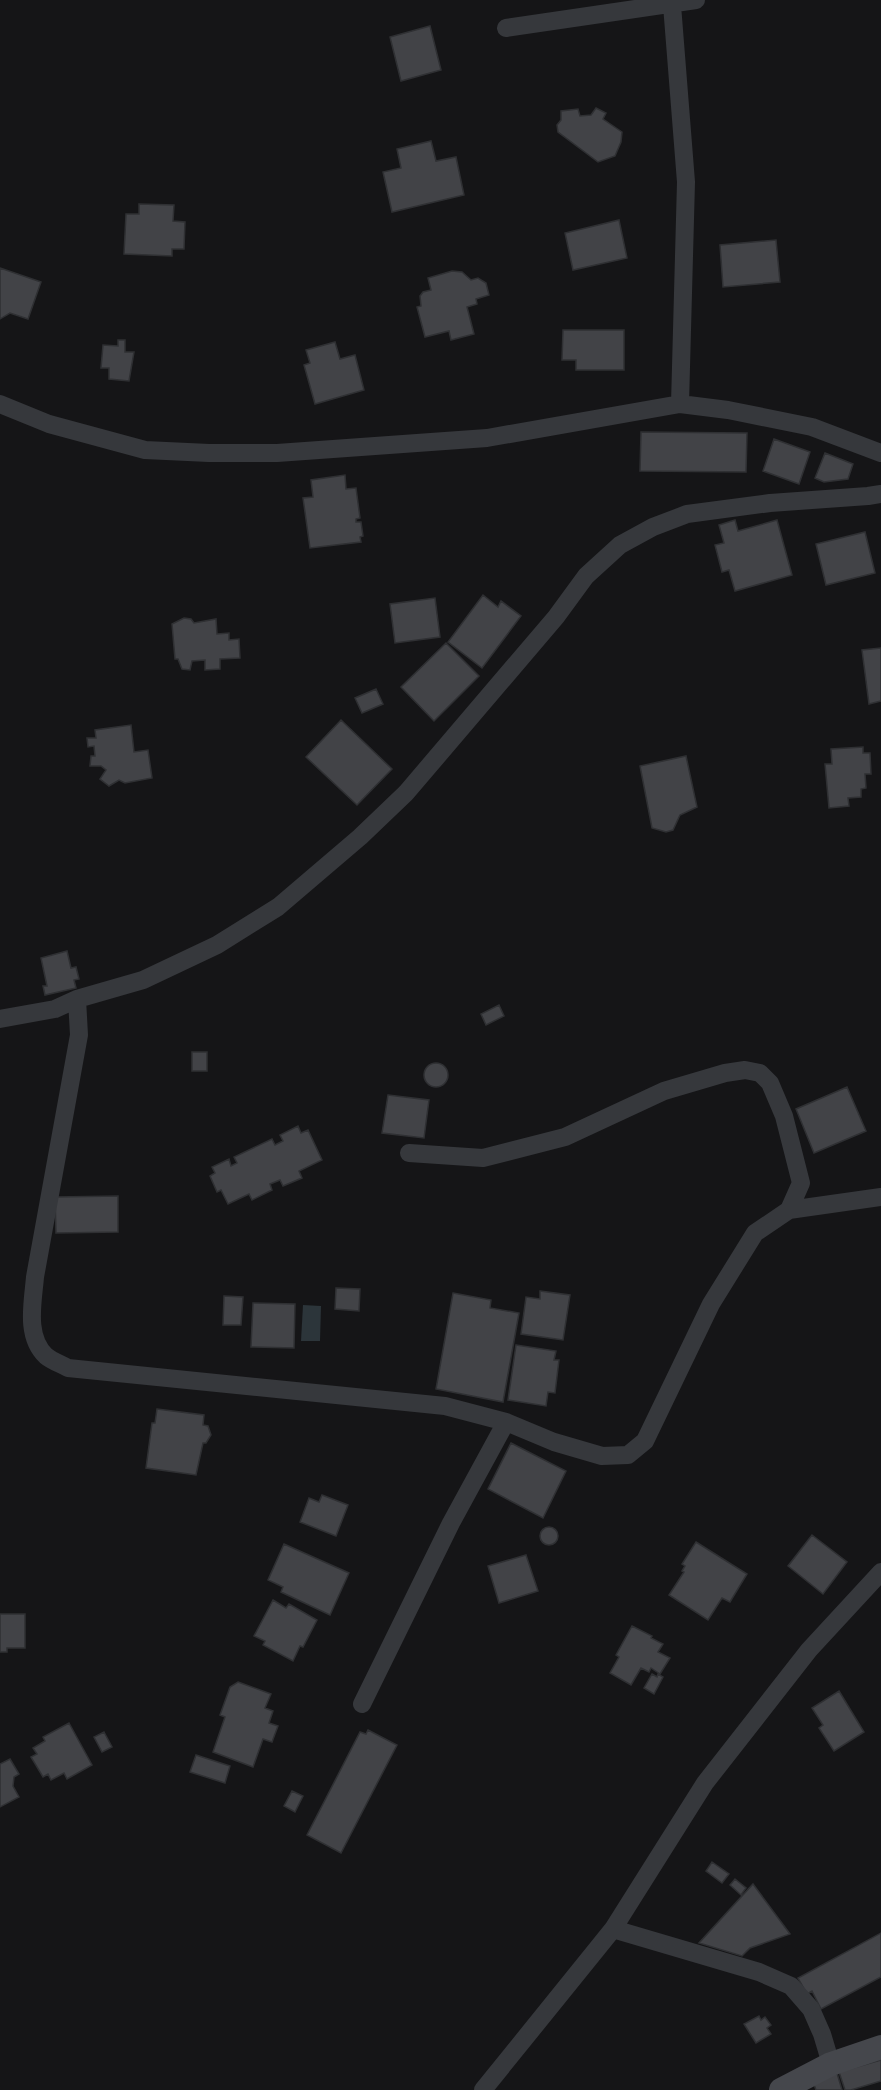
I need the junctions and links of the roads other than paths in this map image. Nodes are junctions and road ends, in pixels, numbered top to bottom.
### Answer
1 (696, 0) edge
2 (672, 5) junction
3 (506, 28) dead end
4 (0, 404) edge
5 (680, 404) junction
6 (881, 453) edge
7 (881, 494) edge
8 (77, 999) junction
9 (0, 1020) edge
10 (409, 1153) dead end
11 (881, 1197) edge
12 (789, 1210) junction
13 (506, 1422) junction
14 (881, 1572) edge
15 (362, 1704) dead end
16 (613, 1929) junction
17 (881, 2047) edge
18 (831, 2064) junction
19 (483, 2090) edge
20 (781, 2090) edge

1 - 2 street
2 - 3 street
2 - 5 street
4 - 5 street
5 - 6 street
7 - 8 street
8 - 9 street
8 - 13 street
10 - 12 street
11 - 12 street
12 - 13 street
13 - 15 street
14 - 16 street
16 - 18 street
16 - 19 street
17 - 18 main road
18 - 20 main road

